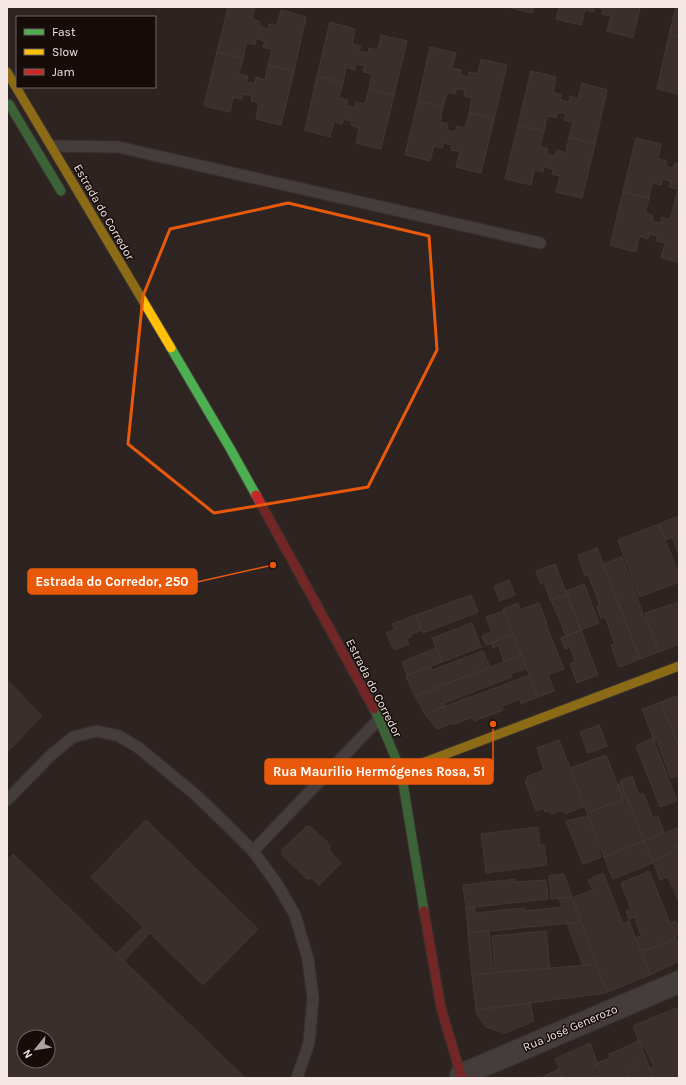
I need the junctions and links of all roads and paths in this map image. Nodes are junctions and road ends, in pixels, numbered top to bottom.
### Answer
1 (7, 72) edge
2 (16, 87) edge
3 (17, 88) edge
4 (7, 102) edge
5 (52, 146) junction
6 (64, 196) dead end
7 (540, 243) dead end
8 (157, 341) dead end
9 (180, 364) junction
10 (679, 666) edge
11 (379, 719) junction
12 (401, 771) junction
13 (7, 800) edge
14 (253, 851) junction
15 (679, 982) edge
16 (461, 1077) edge
17 (297, 1078) edge

1 - 2 main road, Estrada do Corredor
3 - 5 main road, Estrada do Corredor
4 - 6 main road
5 - 7 lane
5 - 9 main road, Estrada do Corredor
8 - 9 main road, Estrada do Corredor
9 - 11 main road, Estrada do Corredor
10 - 12 main road
11 - 12 main road, Estrada do Corredor
11 - 14 lane
12 - 16 main road, Estrada do Corredor
13 - 14 lane
14 - 17 lane
15 - 16 street, Rua José Generozo

